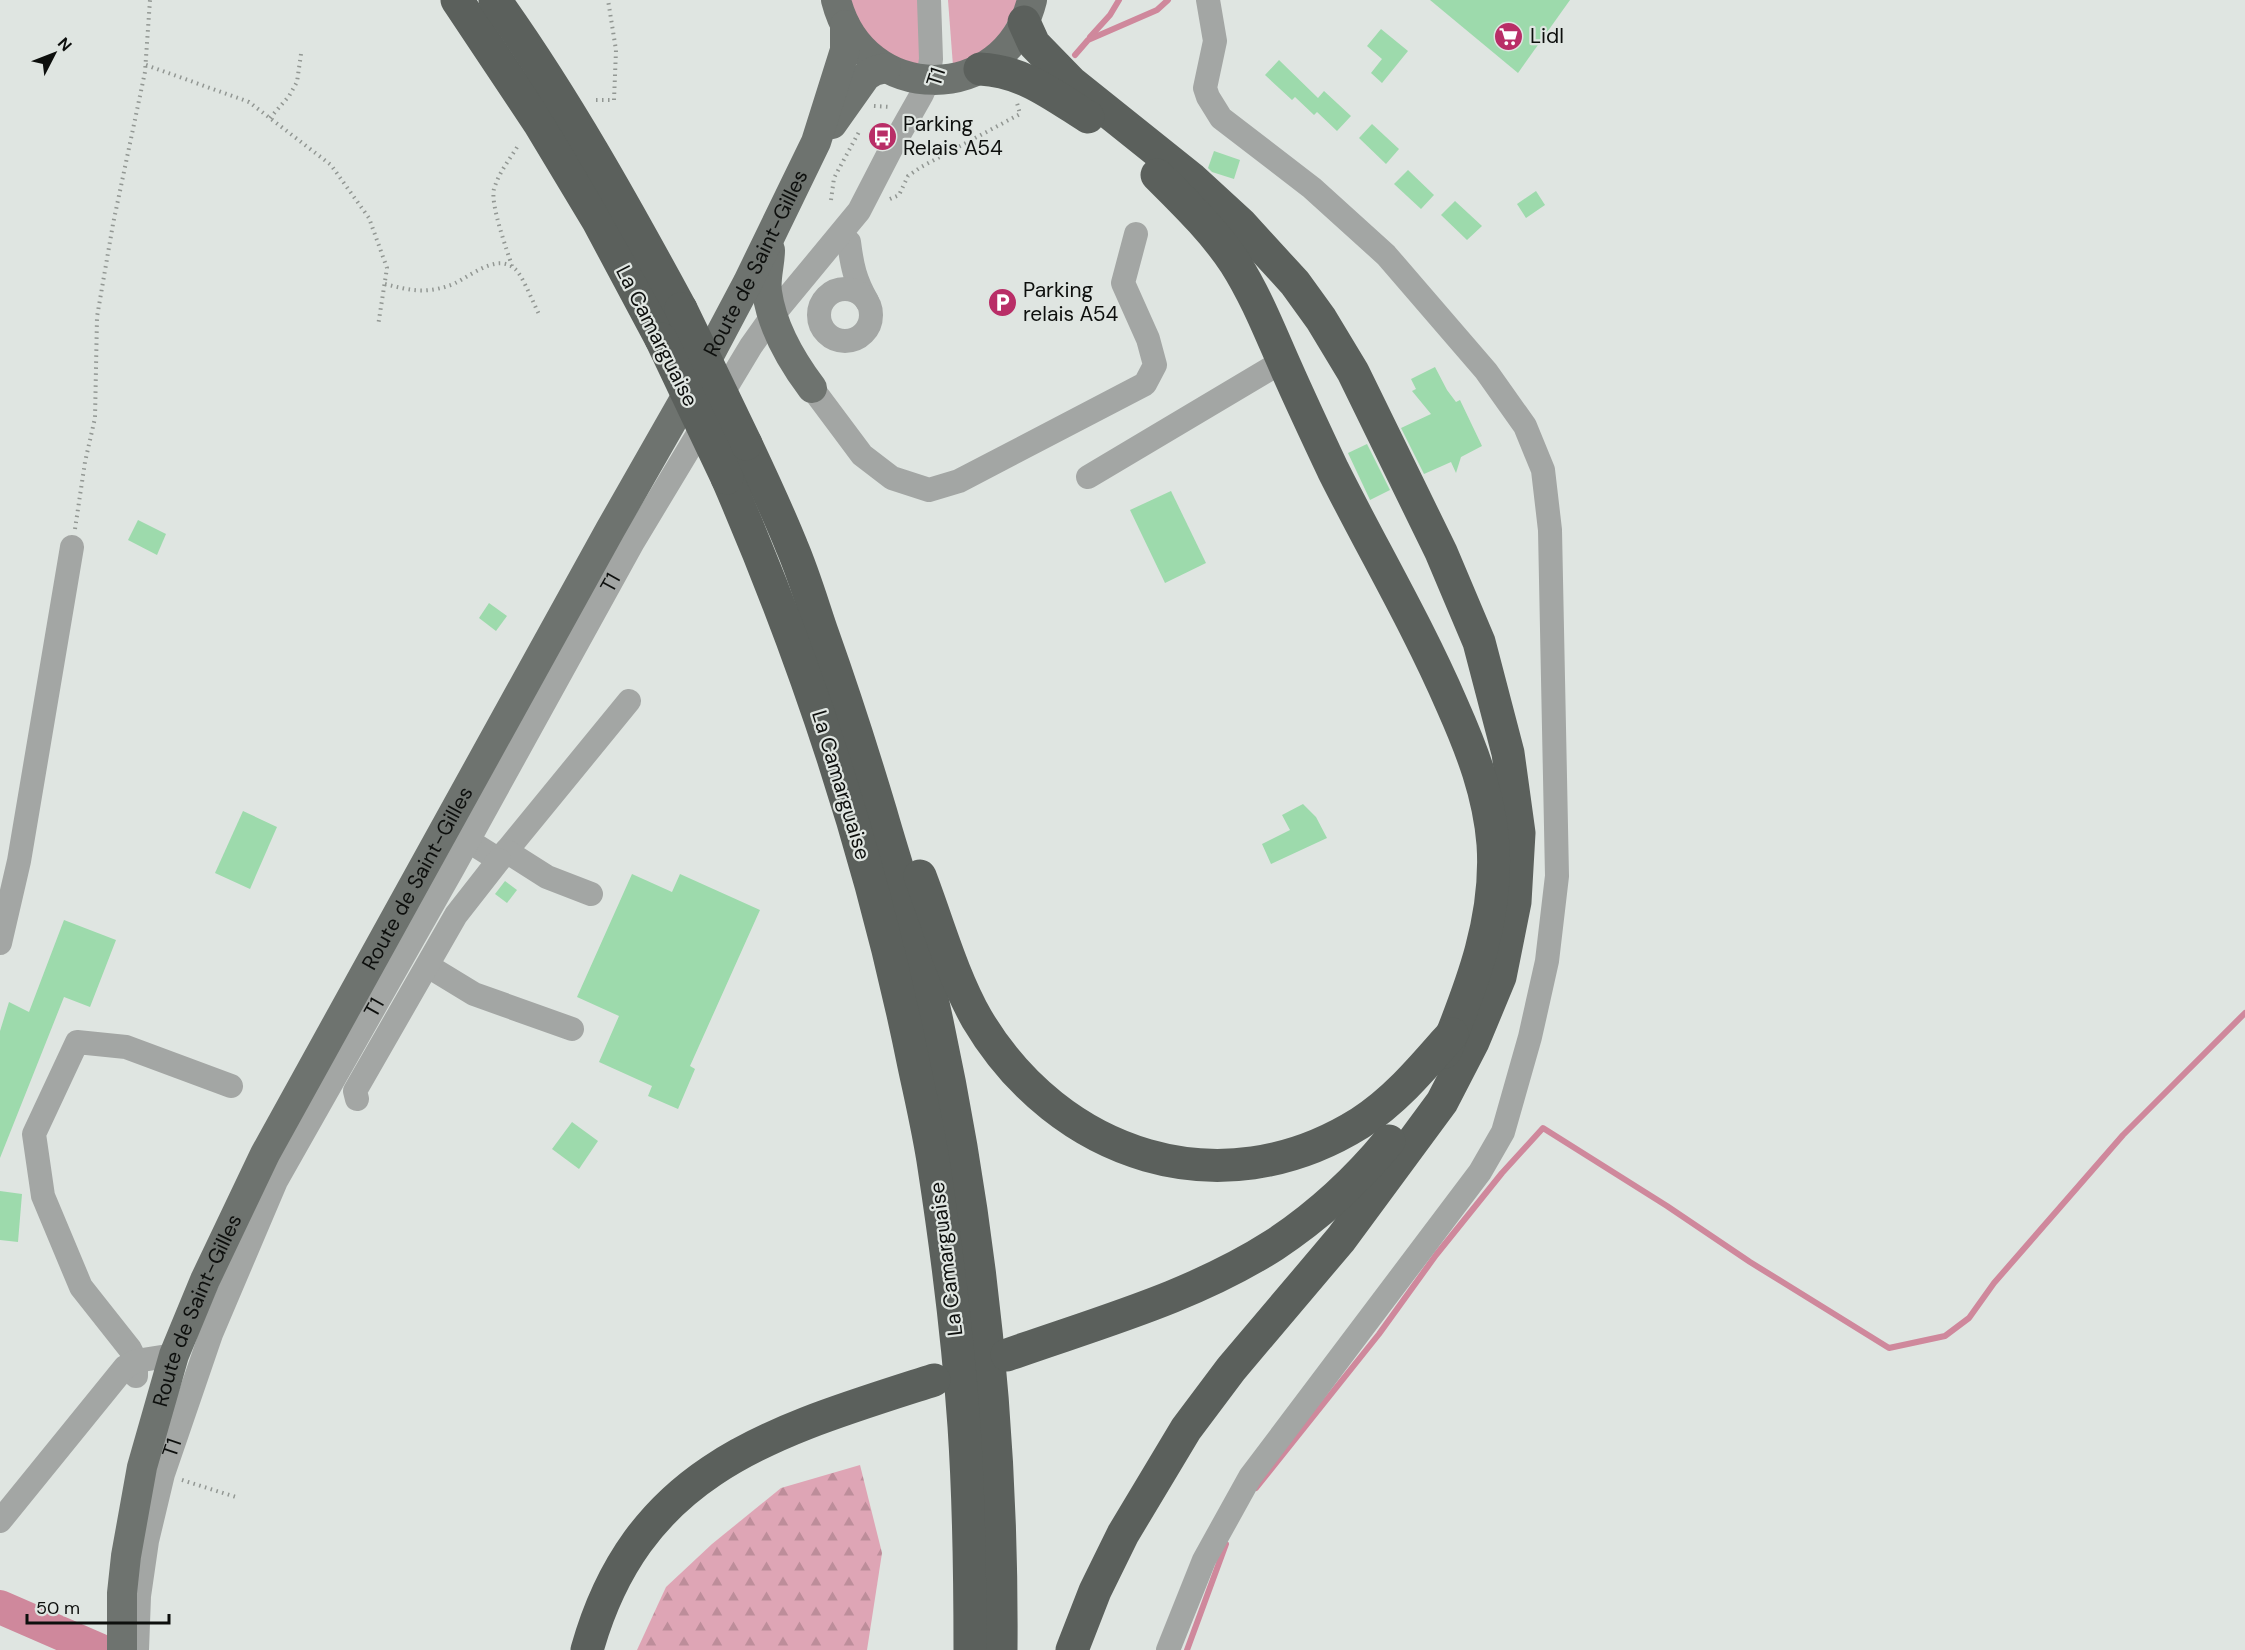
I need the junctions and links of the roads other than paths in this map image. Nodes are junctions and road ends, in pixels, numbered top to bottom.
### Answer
1 (457, 0) edge
2 (495, 0) edge
3 (930, 0) edge
4 (940, 0) edge
5 (1208, 0) edge
6 (1028, 11) edge
7 (841, 13) edge
8 (886, 68) junction
9 (980, 69) junction
10 (933, 80) junction
11 (816, 142) junction
12 (859, 211) junction
13 (1136, 234) dead end
14 (770, 236) junction
15 (849, 242) junction
16 (808, 296) junction
17 (867, 301) junction
18 (773, 315) junction
19 (824, 332) junction
20 (1283, 361) junction
21 (812, 388) joint
22 (1088, 477) dead end
23 (72, 547) road end
24 (793, 548) junction
25 (629, 701) dead end
26 (457, 834) junction
27 (502, 856) junction
28 (591, 894) dead end
29 (0, 943) edge
30 (428, 966) junction
31 (572, 1029) dead end
32 (1452, 1034) junction
33 (231, 1086) dead end
34 (357, 1099) dead end
35 (1401, 1156) junction
36 (174, 1355) junction
37 (130, 1372) junction
38 (163, 1389) junction
39 (964, 1424) junction
40 (0, 1521) edge
41 (130, 1642) edge
42 (587, 1650) edge
43 (603, 1650) edge
44 (950, 1650) edge
45 (970, 1650) edge
46 (1001, 1650) edge
47 (1072, 1650) edge
48 (1168, 1650) edge

1 - 39 highway, La Camarguaise, bridge
2 - 24 highway, La Camarguaise, bridge
3 - 10 street, T1 / T1
4 - 10 street, T1 / T1
5 - 48 street
6 - 9 main road
6 - 35 highway
7 - 8 main road
7 - 11 main road, Route de Saint-Gilles
8 - 10 main road
8 - 11 main road, Route de Saint-Gilles
9 - 10 main road
9 - 20 highway
10 - 12 street, T1 / T1
10 - 15 street, T1 / T1
11 - 14 main road, Route de Saint-Gilles
12 - 16 street
12 - 18 street, T1 / T1
13 - 21 street
14 - 18 main road
14 - 26 main road, Route de Saint-Gilles
15 - 16 street, T1 / T1
15 - 17 street
16 - 18 street, T1 / T1
16 - 19 street
17 - 19 street
17 - 19 street
18 - 21 main road
18 - 26 street, T1 / T1
20 - 22 street
20 - 32 highway
23 - 29 street
24 - 32 highway
24 - 46 highway, La Camarguaise
25 - 27 street
26 - 27 street
26 - 36 main road, Route de Saint-Gilles
26 - 41 street, T1 / T1
27 - 28 street
27 - 30 street
30 - 31 street
30 - 34 street
32 - 35 highway
33 - 37 street
35 - 47 highway
36 - 37 street
36 - 38 main road, Route de Saint-Gilles
37 - 38 street
37 - 40 street
38 - 41 main road, Route de Saint-Gilles
39 - 44 highway
39 - 45 highway, La Camarguaise
42 - 43 highway

